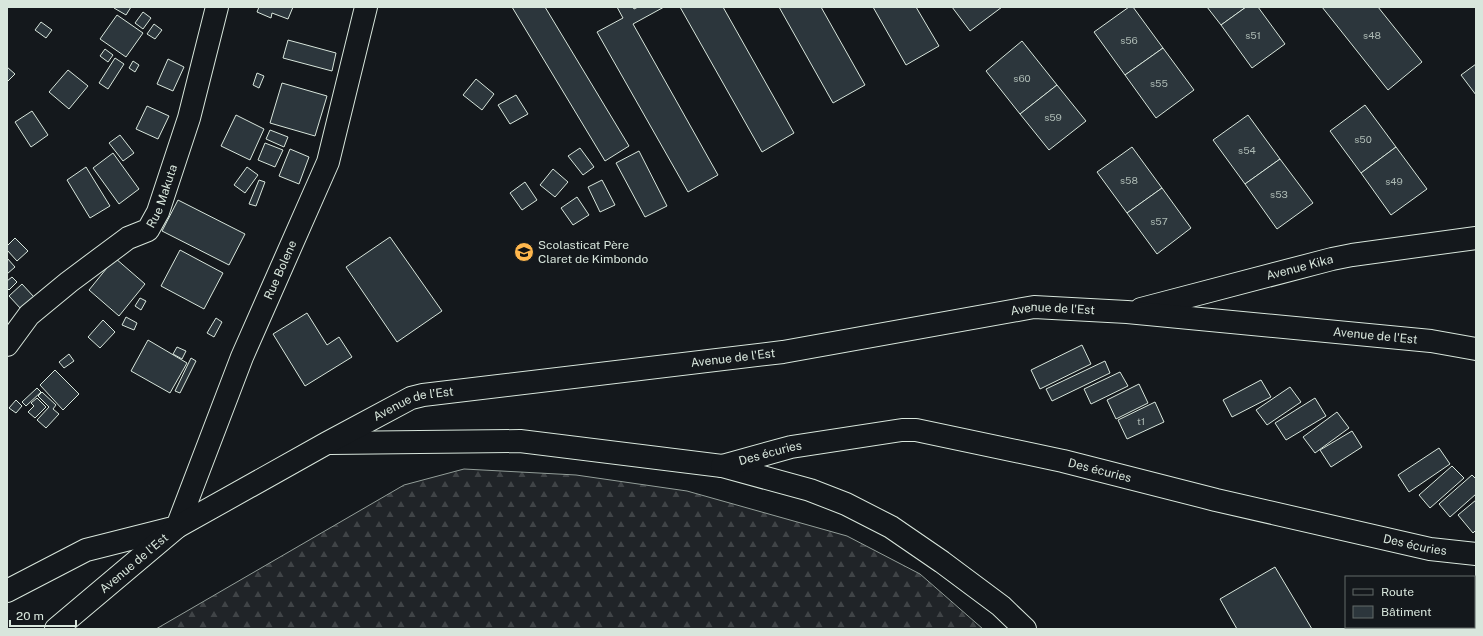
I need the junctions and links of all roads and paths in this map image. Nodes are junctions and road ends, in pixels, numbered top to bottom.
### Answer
1 (217, 7) edge
2 (366, 7) edge
3 (1476, 238) edge
4 (1127, 312) junction
5 (7, 345) edge
6 (1476, 349) edge
7 (327, 443) junction
8 (722, 466) junction
9 (177, 527) junction
10 (1476, 554) edge
11 (7, 591) edge
12 (56, 629) edge
13 (1025, 629) edge

1 - 5 street, Rue Makuta
2 - 9 street, Rue Bolene
3 - 4 street, Avenue Kika
4 - 6 street, Avenue de l'Est
4 - 7 street, Avenue de l'Est
7 - 8 street
7 - 9 street, Avenue de l'Est
8 - 10 street, Des écuries
8 - 13 street
9 - 11 street
9 - 12 street, Avenue de l'Est

